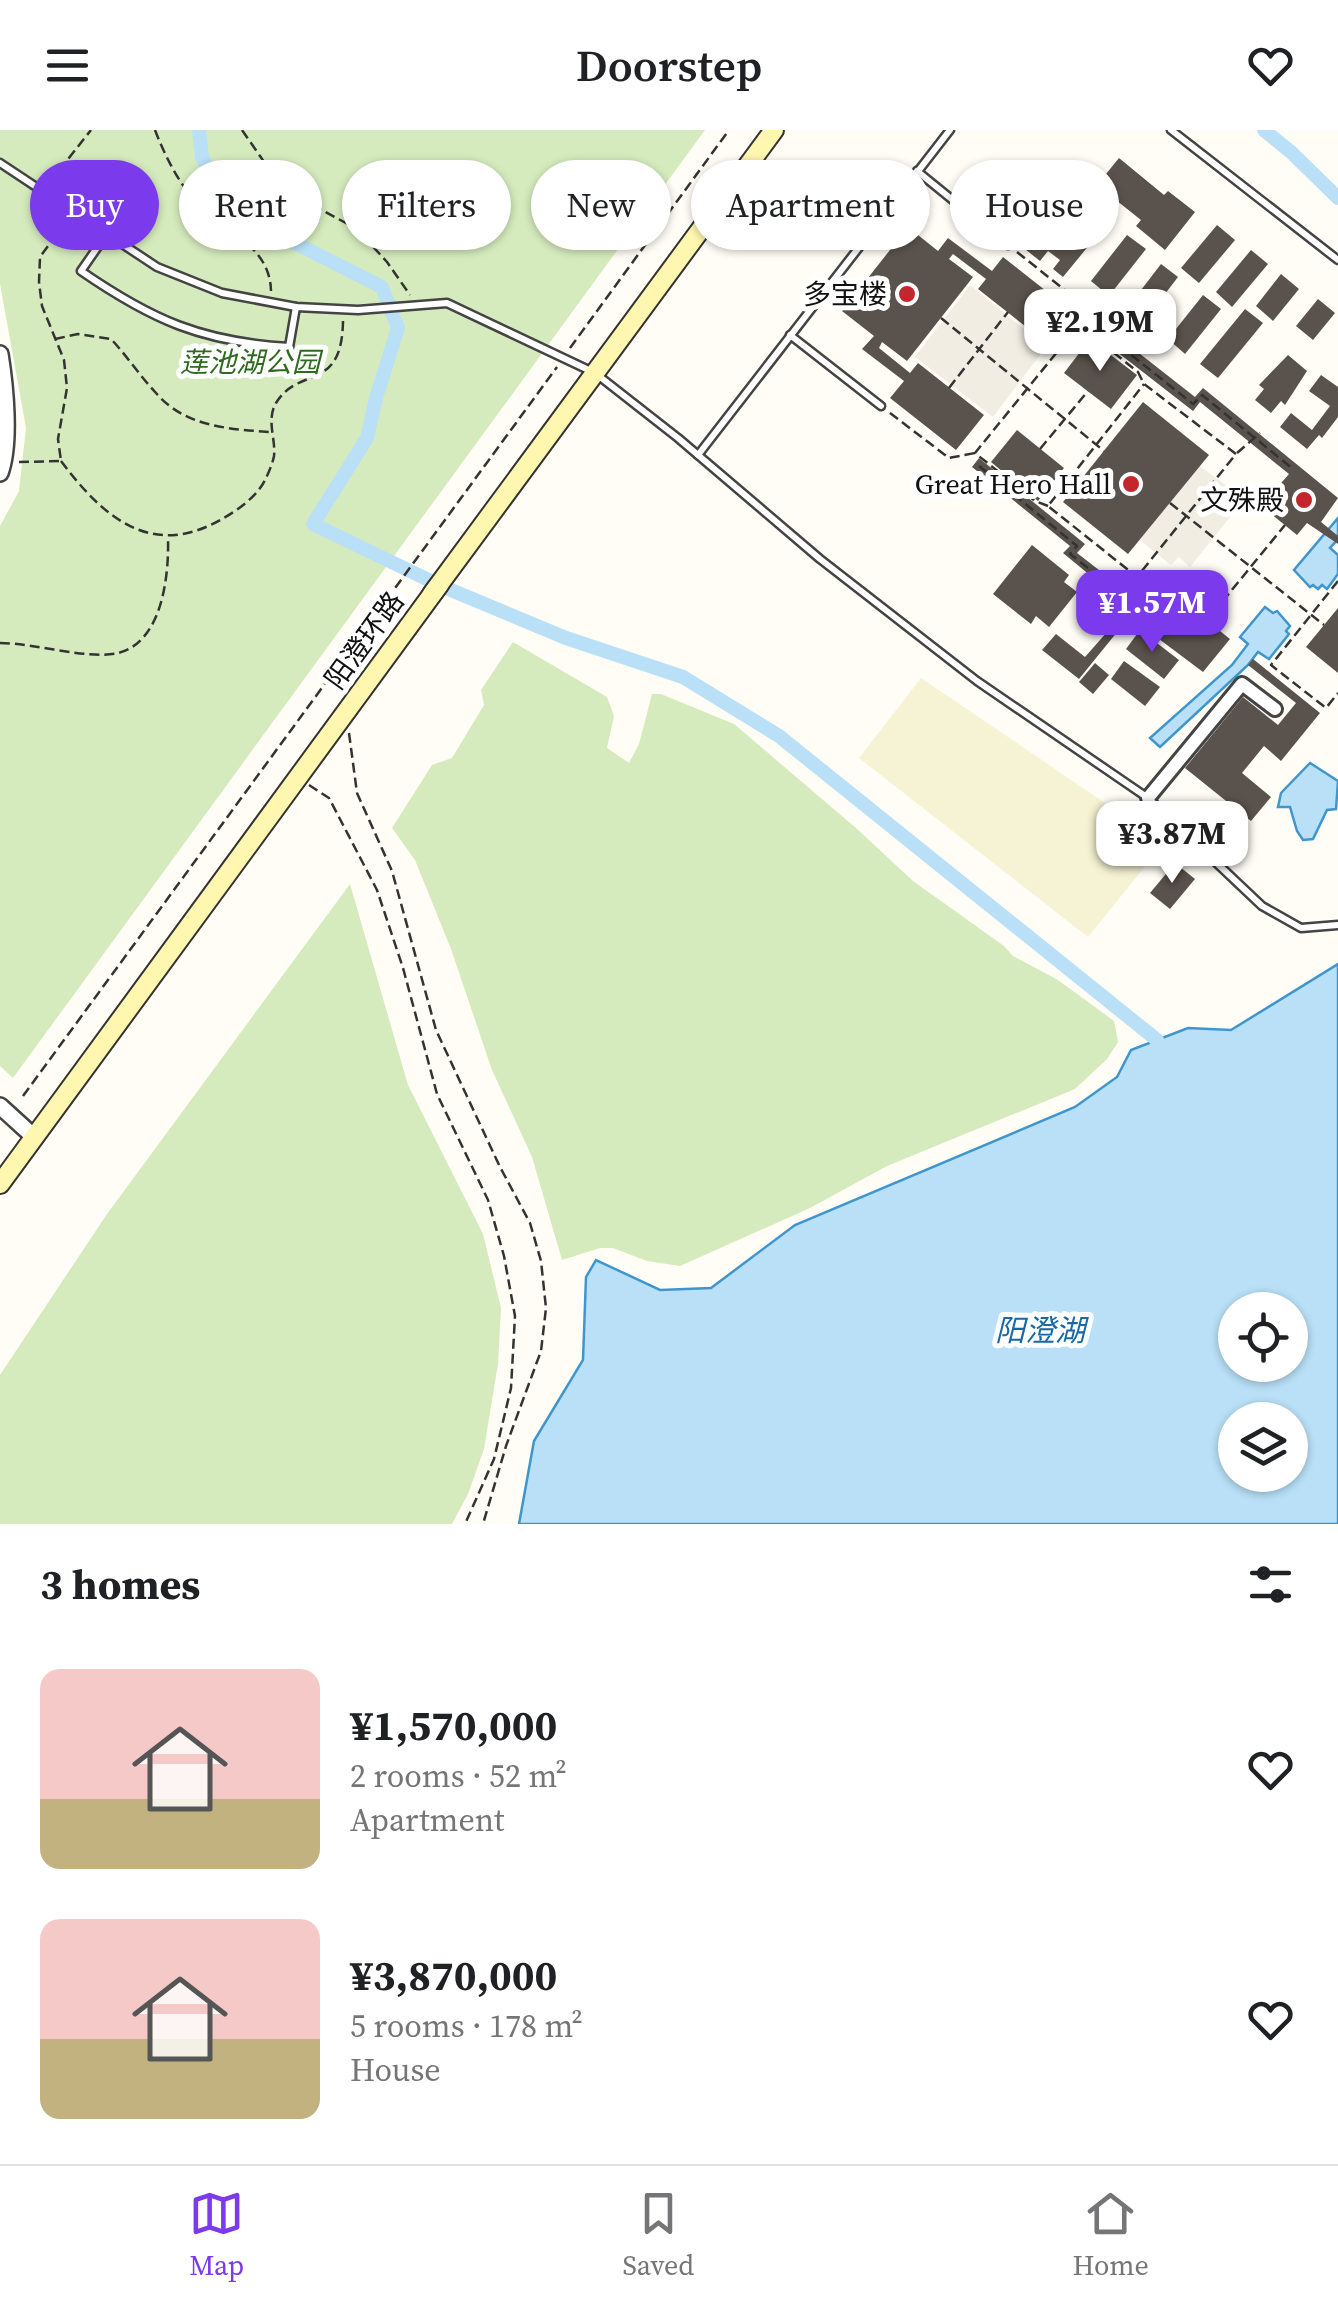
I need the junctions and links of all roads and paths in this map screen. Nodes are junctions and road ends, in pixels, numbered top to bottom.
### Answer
1 (155, 130) edge
2 (242, 130) edge
3 (728, 130) edge
4 (774, 130) edge
5 (950, 130) edge
6 (1171, 130) edge
7 (87, 131) edge
8 (67, 160) edge
9 (927, 160) edge
10 (0, 163) edge
11 (930, 181) edge
12 (30, 183) edge
13 (950, 197) edge
14 (45, 250) edge
15 (96, 250) edge
16 (130, 250) edge
17 (856, 250) edge
18 (1015, 250) edge
19 (1338, 260) edge
20 (271, 302) junction
21 (413, 306) junction
22 (296, 307) junction
23 (344, 310) junction
24 (1008, 312) dead end
25 (941, 318) dead end
26 (1078, 325) junction
27 (1096, 328) dead end
28 (790, 335) junction
29 (54, 340) junction
30 (979, 349) junction
31 (0, 354) edge
32 (565, 357) junction
33 (595, 374) junction
34 (1144, 384) junction
35 (950, 388) dead end
36 (1027, 389) junction
37 (1088, 391) dead end
38 (881, 406) joint
39 (1064, 419) junction
40 (271, 432) junction
41 (1260, 433) dead end
42 (1254, 438) junction
43 (1096, 445) junction
44 (1040, 449) dead end
45 (1104, 451) dead end
46 (975, 454) junction
47 (1236, 454) junction
48 (698, 456) junction
49 (60, 462) junction
50 (979, 466) dead end
51 (2, 467) edge
52 (1294, 468) dead end
53 (1170, 503) dead end
54 (1048, 506) junction
55 (1186, 516) junction
56 (1285, 525) dead end
57 (168, 537) junction
58 (1251, 567) junction
59 (1137, 577) junction
60 (1338, 581) edge
61 (1116, 590) junction
62 (1213, 613) dead end
63 (1311, 615) junction
64 (1324, 625) dead end
65 (1166, 630) dead end
66 (0, 643) edge
67 (1338, 693) edge
68 (1275, 709) dead end
69 (350, 727) dead end
70 (298, 776) junction
71 (1148, 798) junction
72 (1338, 925) edge
73 (23, 1096) dead end
74 (0, 1106) edge
75 (33, 1136) junction
76 (0, 1184) edge
77 (464, 1524) edge
78 (483, 1524) edge

1 - 20 path
2 - 21 path
3 - 32 path
4 - 33 main road, 阳澄环路
5 - 9 lane
6 - 19 lane
7 - 8 path
10 - 12 lane
11 - 13 lane
14 - 29 path
15 - 22 lane
16 - 20 lane
17 - 28 lane
18 - 26 path
20 - 22 lane
21 - 23 lane
21 - 32 lane
22 - 23 lane
23 - 40 path
24 - 30 path
25 - 30 path
26 - 34 path
26 - 36 path
27 - 42 path
28 - 38 lane
28 - 48 lane
29 - 40 path
29 - 49 path
30 - 35 path
30 - 36 path
31 - 51 street
32 - 33 lane
32 - 73 path
33 - 48 lane
33 - 70 main road, 阳澄环路
34 - 43 path
34 - 47 path
36 - 39 path
36 - 46 path
37 - 39 path
38 - 46 path
39 - 43 path
39 - 44 path
40 - 57 path
41 - 42 path
42 - 47 path
42 - 52 path
43 - 45 path
43 - 54 path
46 - 54 path
47 - 55 path
48 - 71 lane
49 - 51 path
49 - 57 path
50 - 61 path
53 - 55 path
54 - 59 path
55 - 58 path
55 - 59 path
56 - 58 path
57 - 66 path
58 - 62 path
58 - 63 path
59 - 61 path
60 - 63 path
61 - 65 path
63 - 64 path
63 - 67 path
68 - 71 street
69 - 78 path
70 - 75 main road, 阳澄环路
70 - 77 path
71 - 72 lane
74 - 75 street
75 - 76 main road, 阳澄环路

